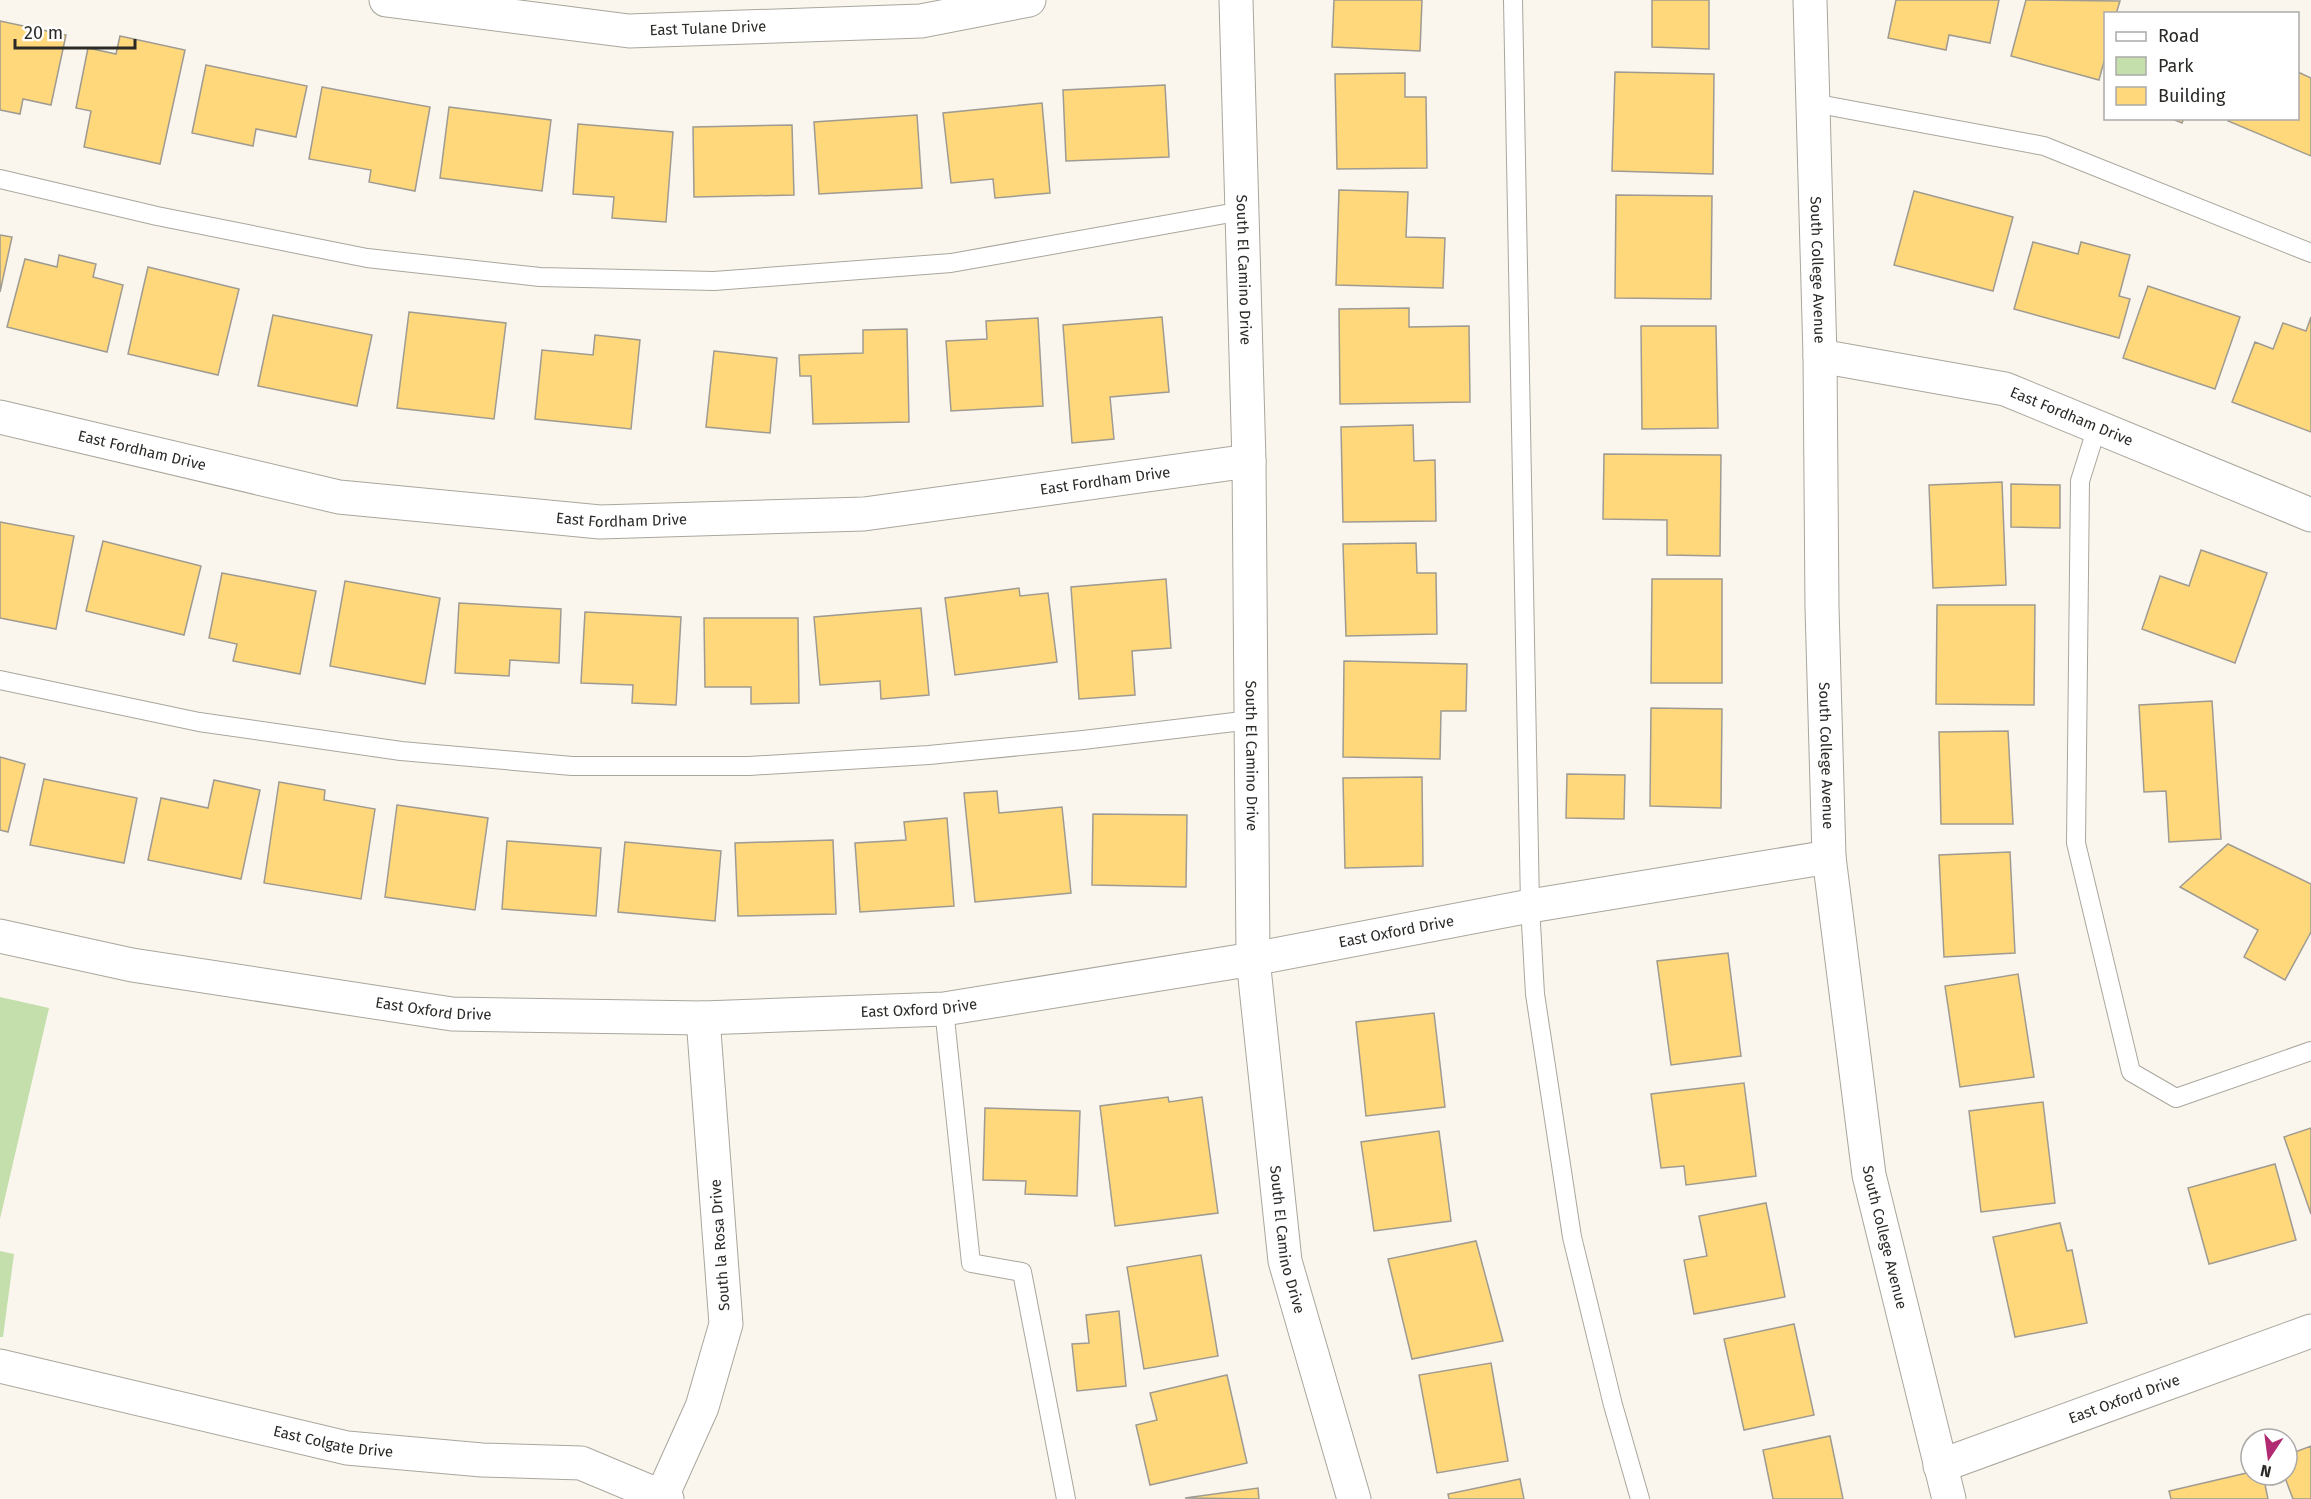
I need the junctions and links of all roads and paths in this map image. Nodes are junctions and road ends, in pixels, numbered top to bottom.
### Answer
1 (386, 0) edge
2 (1029, 0) edge
3 (1236, 0) edge
4 (1513, 0) edge
5 (1810, 0) edge
6 (1813, 103) junction
7 (0, 179) edge
8 (1242, 211) junction
9 (2311, 253) edge
10 (1821, 356) junction
11 (0, 417) edge
12 (2097, 427) junction
13 (1249, 461) junction
14 (2311, 515) edge
15 (0, 680) edge
16 (1251, 720) junction
17 (1829, 857) junction
18 (1530, 906) junction
19 (0, 936) edge
20 (1253, 959) junction
21 (944, 1009) junction
22 (703, 1018) junction
23 (2311, 1050) edge
24 (2311, 1331) edge
25 (0, 1366) edge
26 (1940, 1467) junction
27 (664, 1498) edge
28 (1066, 1499) edge
29 (1354, 1499) edge
30 (1640, 1499) edge
31 (1949, 1499) edge

1 - 2 street, East Tulane Drive
3 - 8 street, South El Camino Drive
4 - 18 lane
5 - 6 street, South College Avenue
6 - 9 lane
6 - 10 street, South College Avenue
7 - 8 lane
8 - 13 street, South El Camino Drive
10 - 12 street, East Fordham Drive
10 - 17 street, South College Avenue
11 - 13 street, East Fordham Drive
12 - 14 street, East Fordham Drive
12 - 23 lane
13 - 16 street, South El Camino Drive
15 - 16 lane
16 - 20 street, South El Camino Drive
17 - 18 street, East Oxford Drive
17 - 26 street, South College Avenue
18 - 20 street, East Oxford Drive
18 - 30 lane
19 - 22 street, East Oxford Drive
20 - 21 street, East Oxford Drive
20 - 29 street, South El Camino Drive
21 - 22 street, East Oxford Drive
21 - 28 lane
22 - 27 street, South la Rosa Drive
24 - 26 street, East Oxford Drive
25 - 27 street, East Colgate Drive
26 - 31 street, South College Avenue

